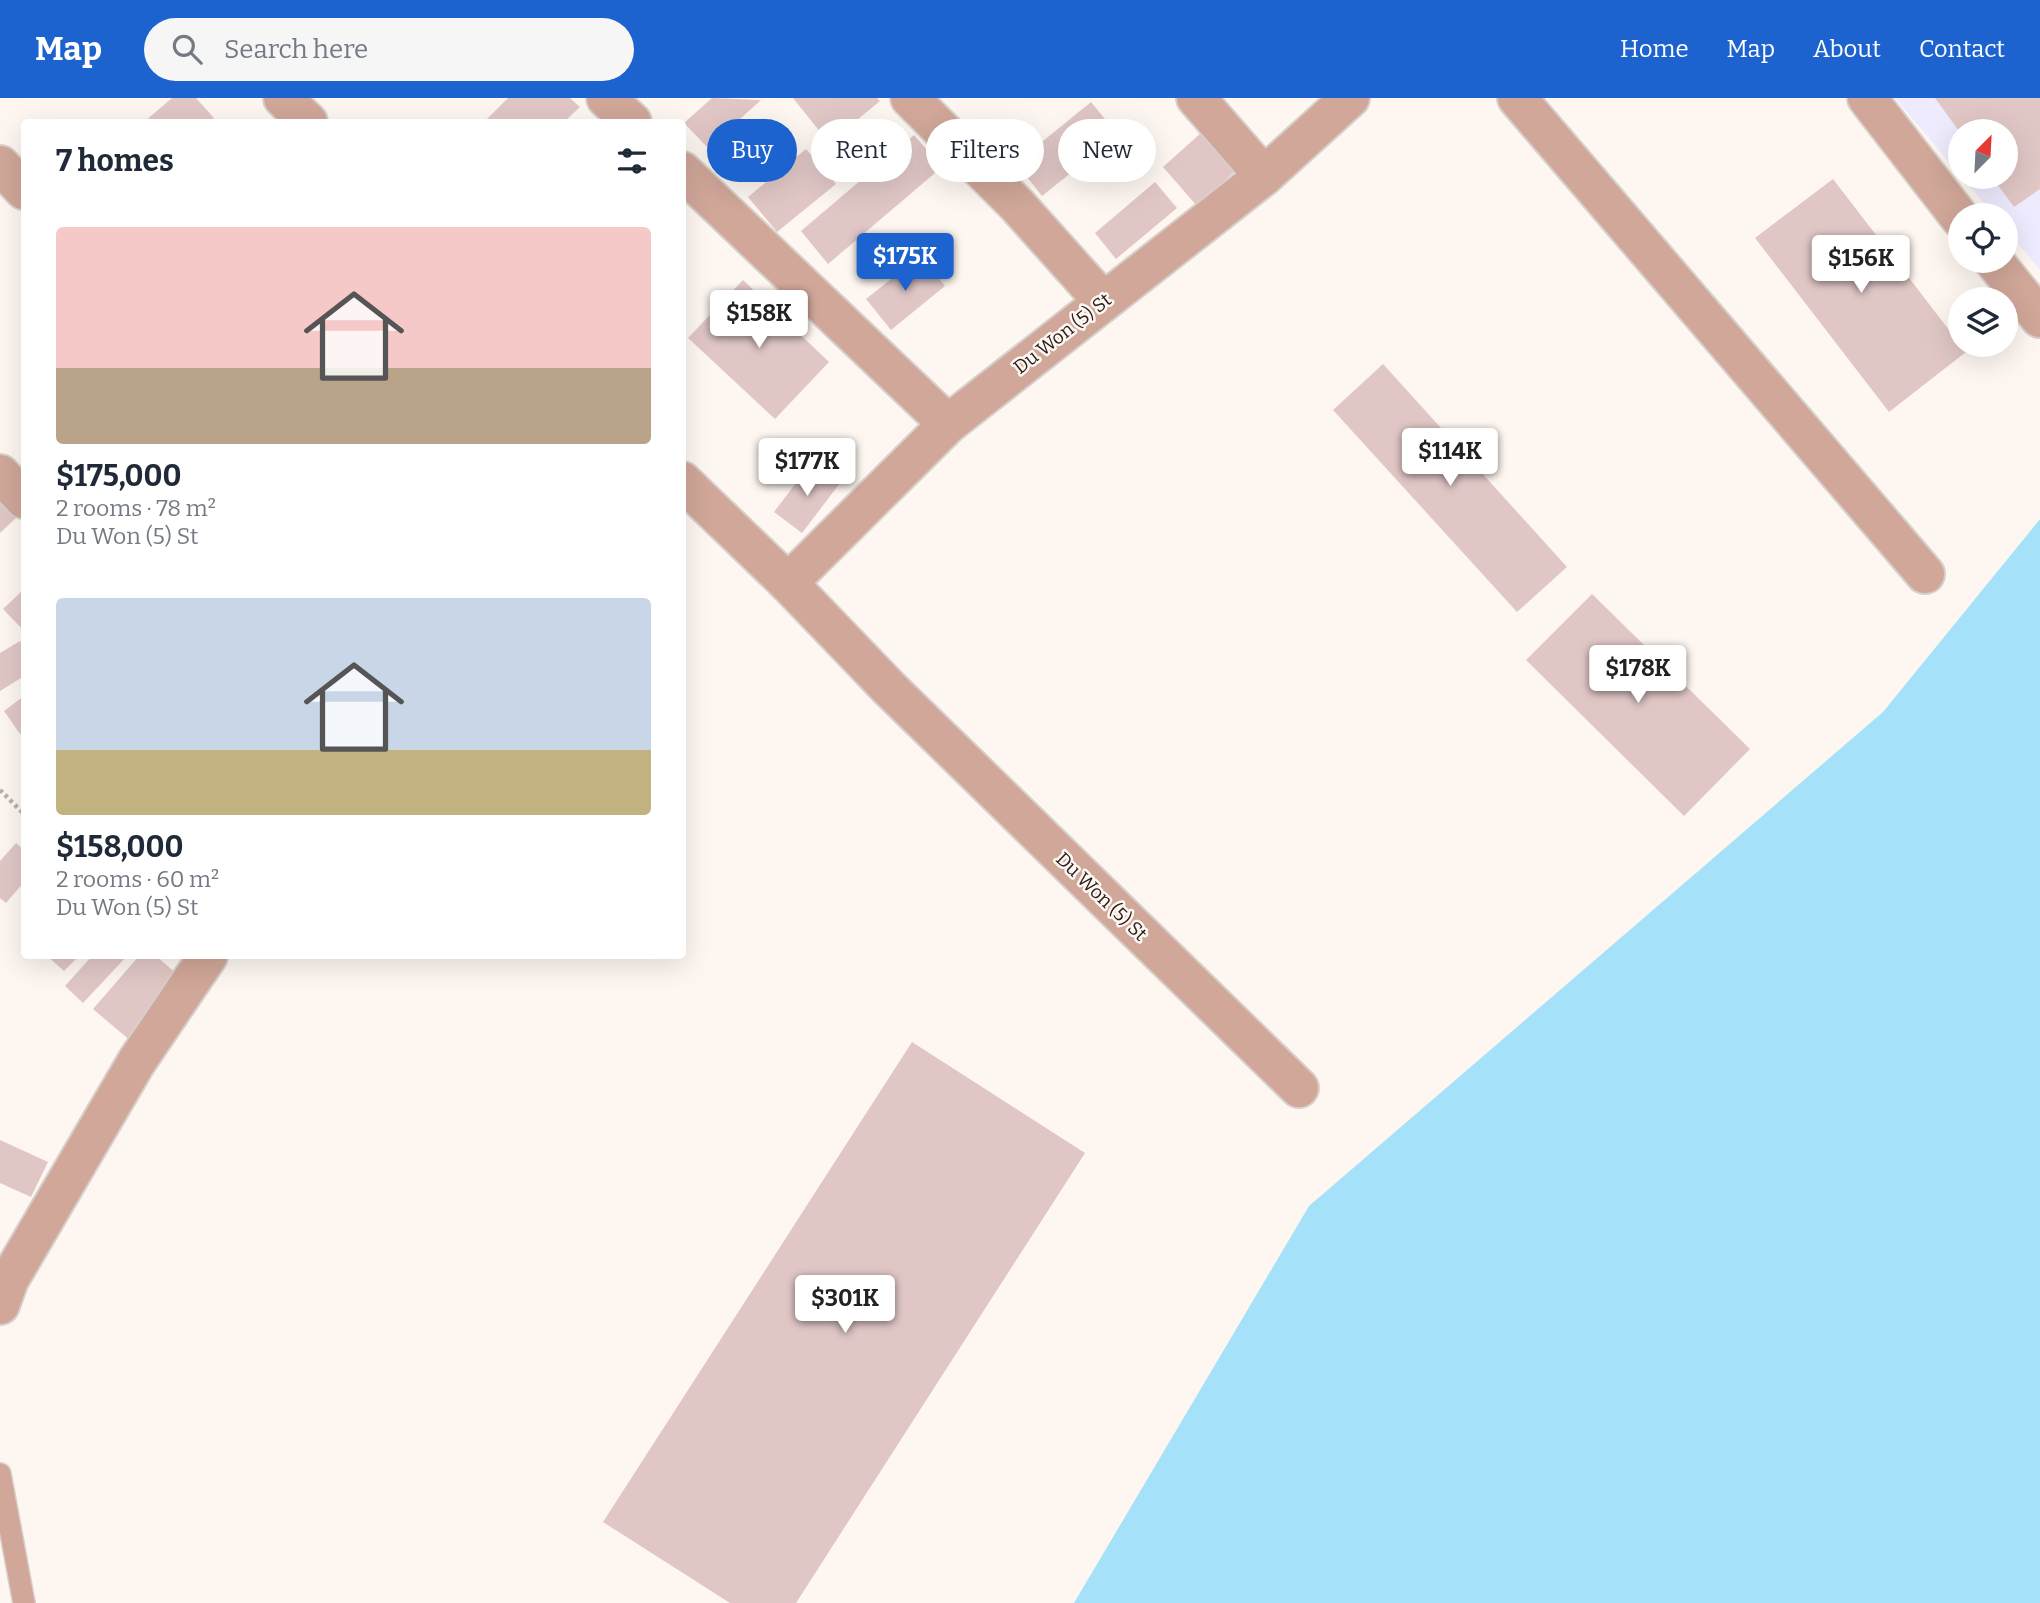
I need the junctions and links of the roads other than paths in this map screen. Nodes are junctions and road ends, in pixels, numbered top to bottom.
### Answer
1 (283, 98) edge
2 (607, 98) edge
3 (910, 98) edge
4 (1196, 98) edge
5 (1350, 98) edge
6 (1517, 98) edge
7 (1867, 98) edge
8 (305, 119) edge
9 (629, 119) edge
10 (0, 165) edge
11 (686, 174) edge
12 (1264, 176) junction
13 (21, 187) edge
14 (1948, 203) edge
15 (2004, 273) edge
16 (1103, 301) junction
17 (2040, 318) edge
18 (948, 424) junction
19 (0, 474) edge
20 (686, 485) edge
21 (21, 496) edge
22 (1925, 574) dead end
23 (788, 583) junction
24 (206, 959) edge
25 (1299, 1088) dead end
26 (0, 1305) edge
27 (0, 1474) edge
28 (24, 1603) edge

1 - 8 street
2 - 9 street
3 - 16 street
4 - 12 street
5 - 12 street, Du Won (5) St
6 - 22 street
7 - 14 street
10 - 13 street
11 - 18 street
12 - 16 street, Du Won (5) St
15 - 17 street
16 - 18 street, Du Won (5) St
18 - 23 street, Du Won (5) St
19 - 21 street
20 - 23 street, Du Won (5) St
23 - 25 street, Du Won (5) St
24 - 26 street
27 - 28 lane

